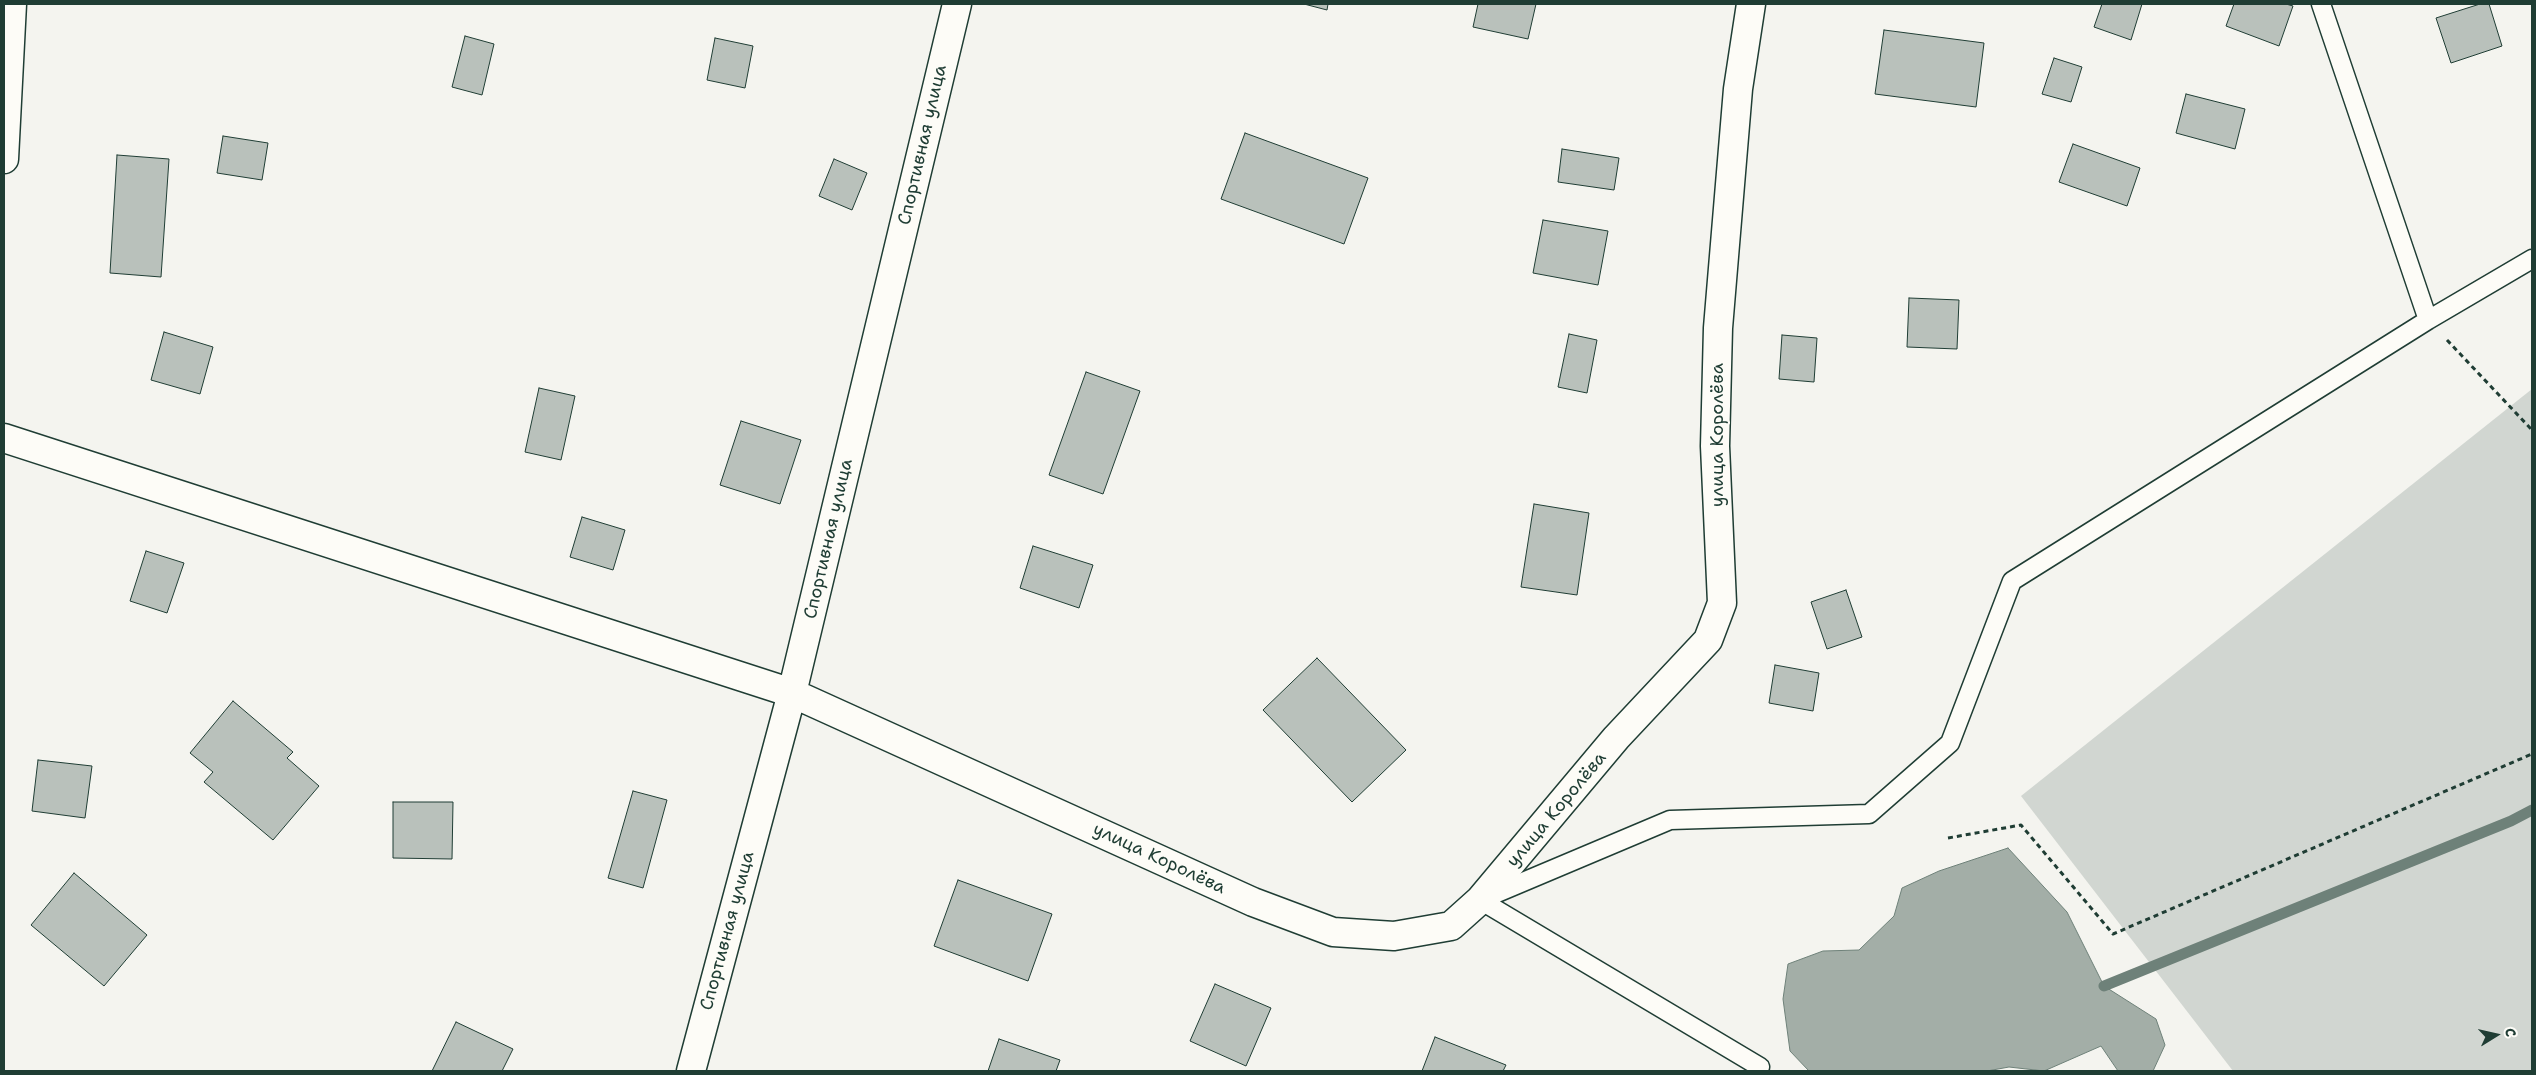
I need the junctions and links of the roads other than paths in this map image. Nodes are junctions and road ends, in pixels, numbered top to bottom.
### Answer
1 (12, 4) edge
2 (957, 4) edge
3 (1751, 4) edge
4 (2322, 4) edge
5 (4, 159) edge
6 (2532, 259) edge
7 (2428, 320) junction
8 (4, 438) edge
9 (792, 693) junction
10 (1480, 900) junction
11 (1760, 1067) dead end
12 (691, 1071) edge

1 - 5 street
2 - 9 street, Спортивная улица
3 - 10 street, улица Королёва
4 - 7 lane
6 - 7 lane
7 - 10 lane
8 - 9 street, улица Королёва
9 - 10 street, улица Королёва
9 - 12 street, Спортивная улица
10 - 11 lane

